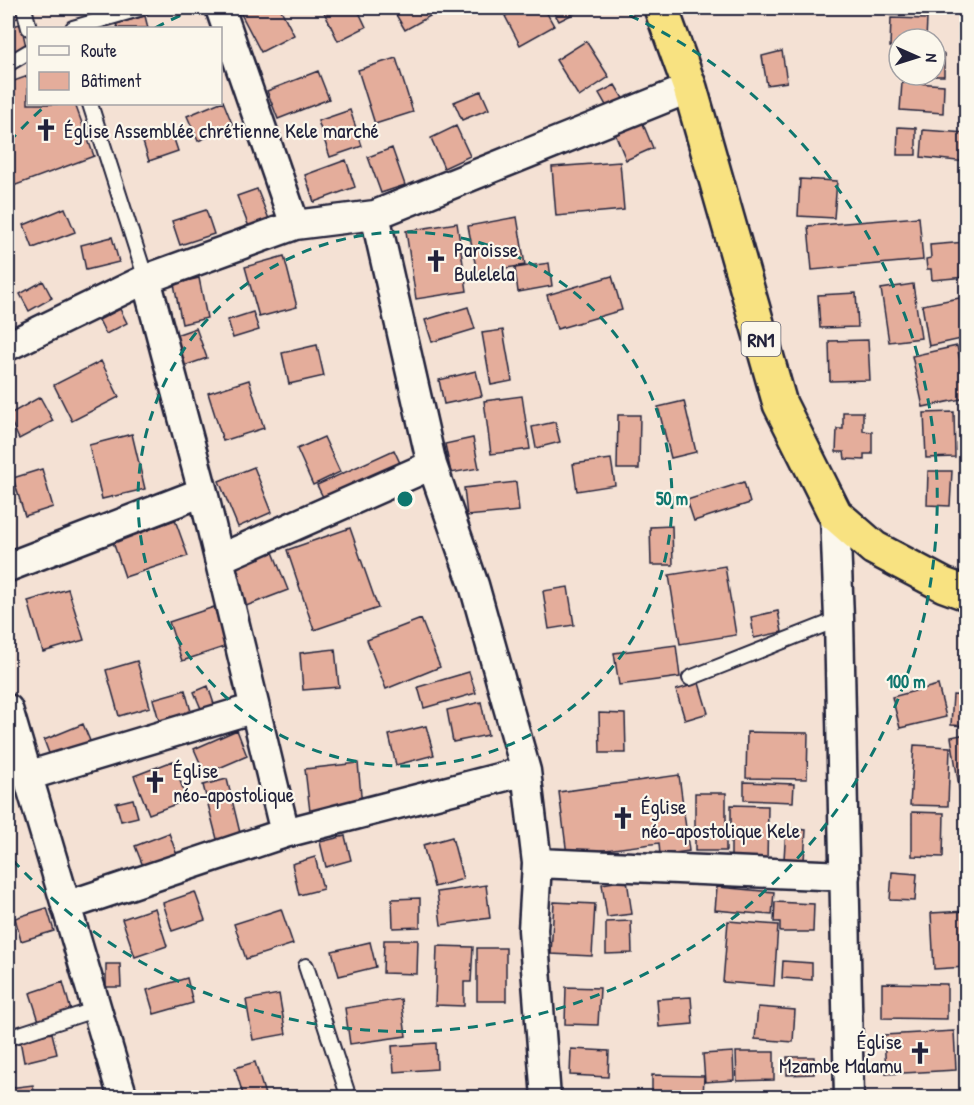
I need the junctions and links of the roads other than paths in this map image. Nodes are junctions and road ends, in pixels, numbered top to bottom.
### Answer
1 (24, 8) edge
2 (142, 8) edge
3 (220, 8) edge
4 (661, 8) edge
5 (28, 27) edge
6 (76, 27) edge
7 (27, 53) edge
8 (8, 64) edge
9 (690, 88) junction
10 (90, 105) edge
11 (375, 215) junction
12 (296, 225) junction
13 (146, 279) junction
14 (8, 346) edge
15 (432, 465) junction
16 (203, 492) junction
17 (835, 514) junction
18 (219, 559) junction
19 (8, 567) edge
20 (966, 593) edge
21 (839, 619) junction
22 (690, 678) dead end
23 (255, 708) junction
24 (8, 709) edge
25 (526, 771) junction
26 (27, 776) junction
27 (285, 833) junction
28 (537, 863) junction
29 (845, 876) junction
30 (66, 906) junction
31 (306, 966) dead end
32 (97, 1009) junction
33 (8, 1038) edge
34 (123, 1098) edge
35 (349, 1098) edge
36 (546, 1098) edge
37 (849, 1098) edge

1 - 5 lane
2 - 6 lane
3 - 12 street
4 - 9 highway, RN1
7 - 8 lane
9 - 11 street
9 - 17 highway, RN1
10 - 13 lane
11 - 12 street
11 - 15 street
12 - 13 street
13 - 14 street
13 - 16 street
15 - 18 street
15 - 25 street
16 - 18 street
16 - 19 street
17 - 20 highway, RN1
17 - 21 street
18 - 23 street
21 - 22 lane
21 - 29 street
23 - 26 street
23 - 27 street
24 - 26 street
25 - 27 street
25 - 28 street
26 - 30 street
27 - 30 street
28 - 29 street
28 - 36 street
29 - 37 street
30 - 32 street
31 - 35 lane
32 - 33 lane
32 - 34 street

